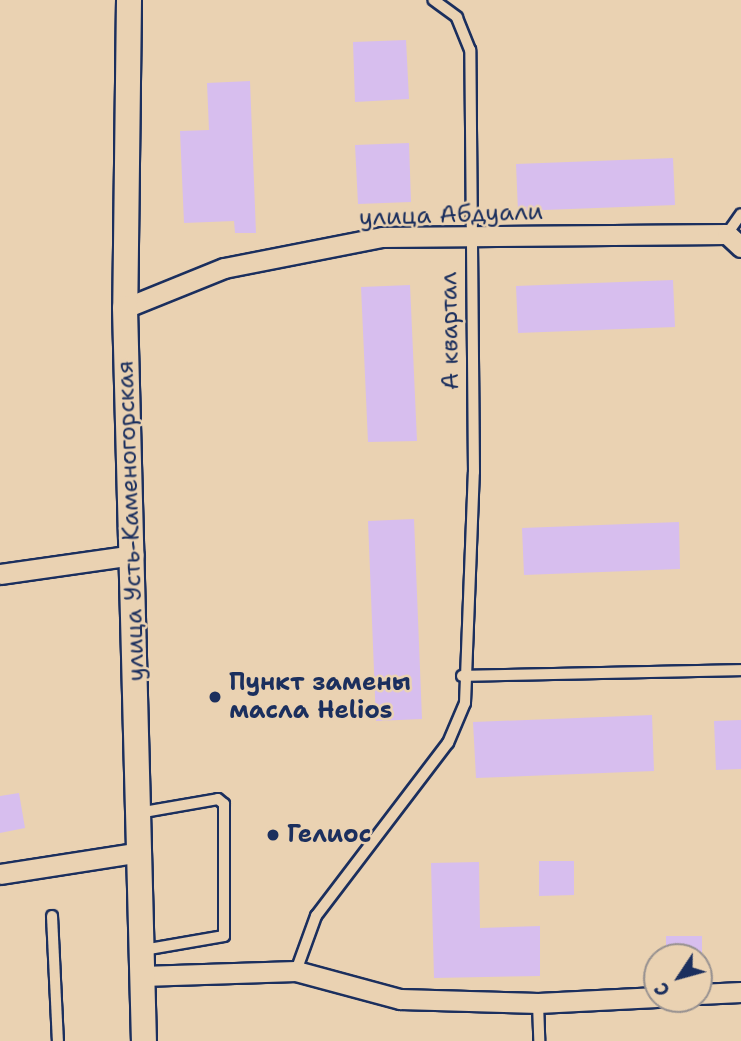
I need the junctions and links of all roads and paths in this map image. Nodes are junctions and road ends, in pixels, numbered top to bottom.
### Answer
1 (129, 0) edge
2 (434, 0) edge
3 (741, 214) edge
4 (468, 238) junction
5 (734, 241) edge
6 (125, 308) junction
7 (134, 555) junction
8 (0, 574) edge
9 (741, 670) edge
10 (462, 676) junction
11 (138, 813) junction
12 (140, 852) junction
13 (0, 874) edge
14 (52, 916) dead end
15 (143, 950) junction
16 (296, 971) junction
17 (142, 976) junction
18 (741, 992) edge
19 (713, 993) edge
20 (643, 998) edge
21 (538, 1003) junction
22 (58, 1041) edge
23 (144, 1041) edge
24 (539, 1041) edge

1 - 6 street, улица Усть-Каменогорская
2 - 4 lane, А квартал
3 - 5 lane
4 - 5 street, улица Абдуали
4 - 6 street, улица Абдуали
4 - 10 lane, А квартал
6 - 7 street, улица Усть-Каменогорская
7 - 8 street
7 - 11 street, улица Усть-Каменогорская
9 - 10 lane
10 - 16 lane, А квартал
11 - 12 street, улица Усть-Каменогорская
11 - 15 lane
12 - 13 street
12 - 15 street, улица Усть-Каменогорская
14 - 22 lane
15 - 17 street, улица Усть-Каменогорская
16 - 17 street
16 - 21 street
17 - 23 street, улица Усть-Каменогорская
18 - 19 street
20 - 21 street
21 - 24 lane

